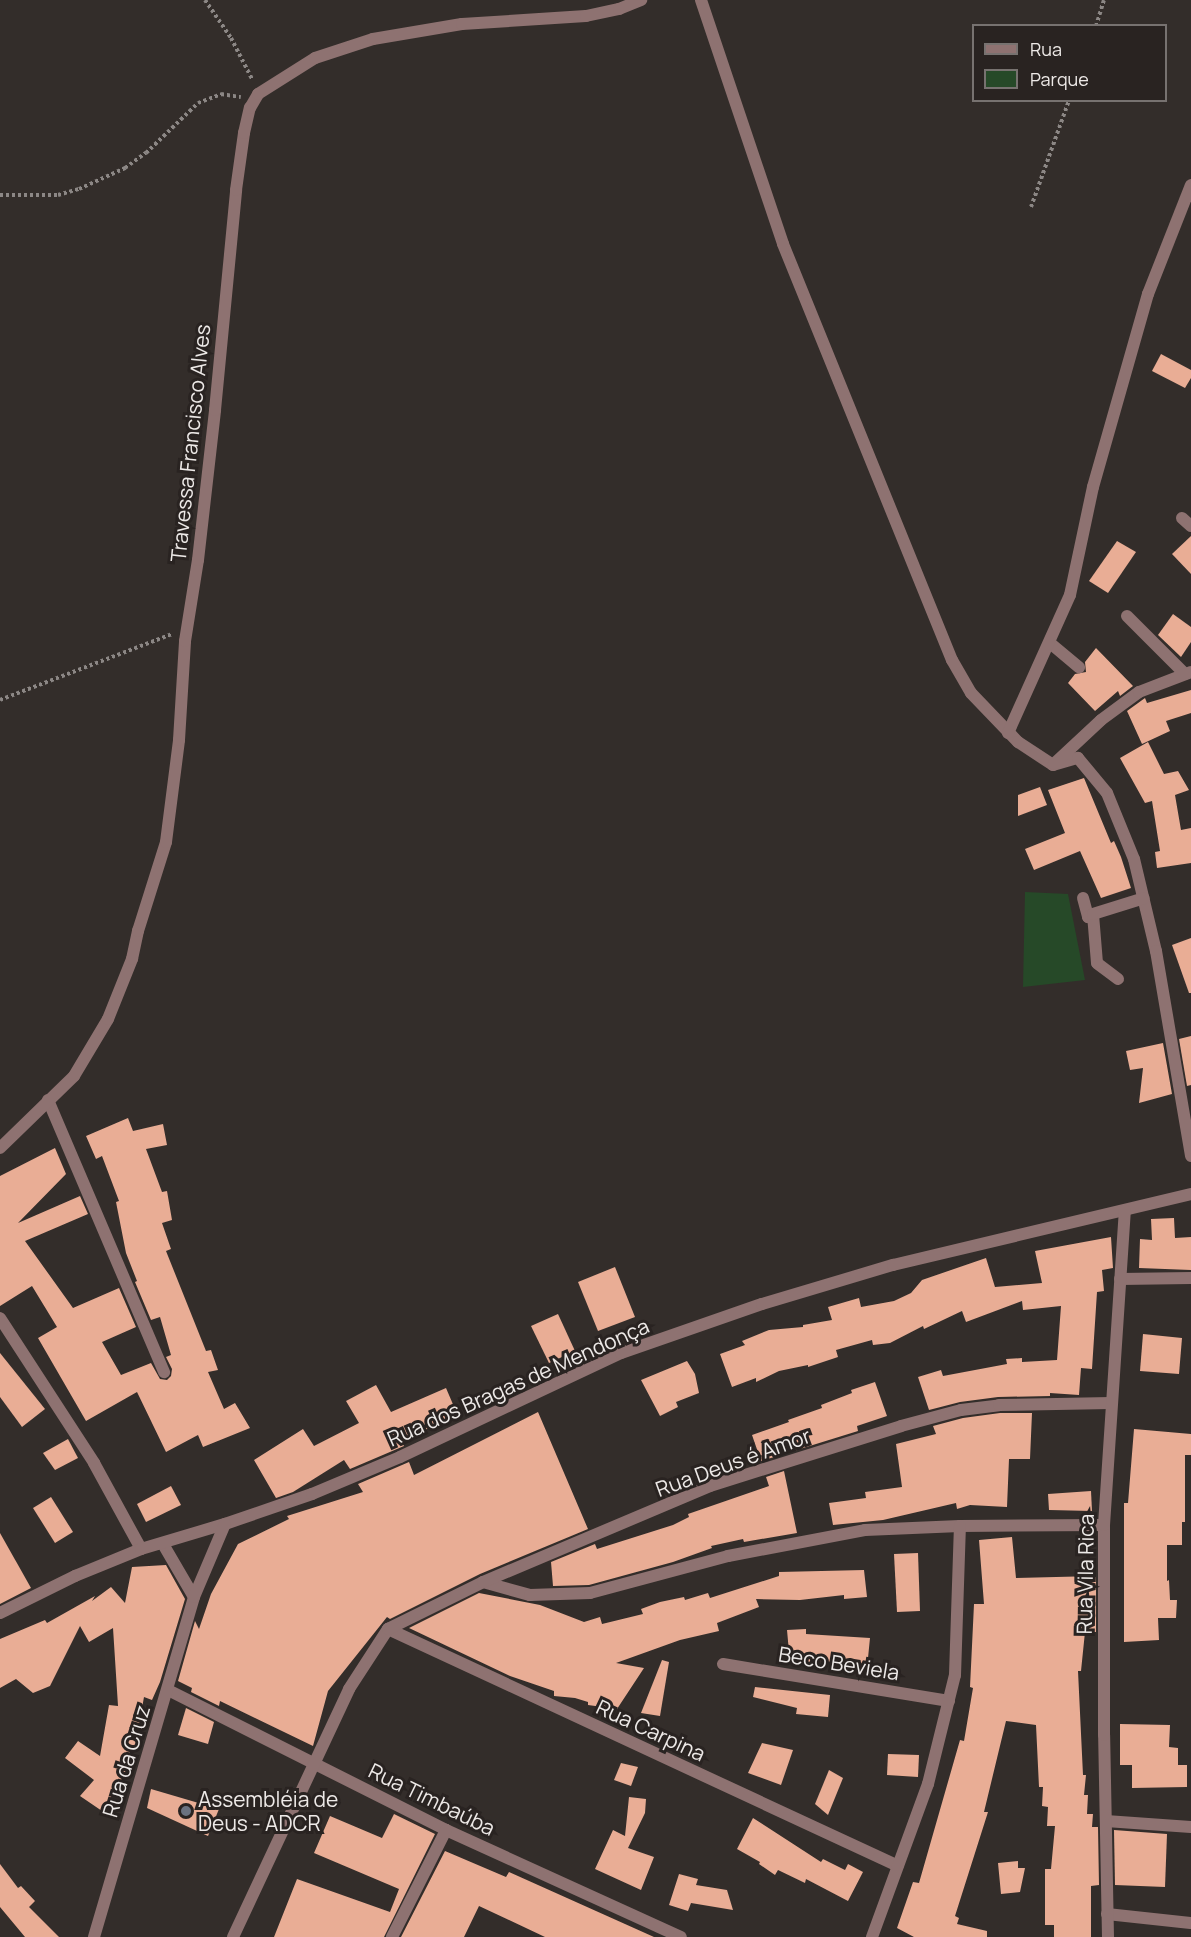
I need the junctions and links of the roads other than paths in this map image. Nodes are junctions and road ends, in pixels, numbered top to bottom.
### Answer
1 (641, 0) edge
2 (700, 0) edge
3 (1191, 185) edge
4 (1127, 616) dead end
5 (1050, 643) junction
6 (1079, 667) dead end
7 (1189, 671) edge
8 (1008, 733) junction
9 (1053, 765) junction
10 (1083, 898) dead end
11 (1144, 898) junction
12 (1093, 914) junction
13 (1118, 979) dead end
14 (48, 1100) junction
15 (0, 1148) edge
16 (1191, 1156) edge
17 (1191, 1194) edge
18 (1125, 1212) junction
19 (1191, 1278) edge
20 (1120, 1279) junction
21 (0, 1318) edge
22 (164, 1372) dead end
23 (1111, 1403) junction
24 (225, 1524) junction
25 (960, 1526) junction
26 (1104, 1526) junction
27 (163, 1544) junction
28 (141, 1549) junction
29 (483, 1582) junction
30 (194, 1597) junction
31 (0, 1613) edge
32 (388, 1629) junction
33 (723, 1664) dead end
34 (168, 1690) junction
35 (949, 1701) junction
36 (314, 1762) junction
37 (1106, 1821) junction
38 (1191, 1827) edge
39 (446, 1830) junction
40 (898, 1866) junction
41 (1107, 1914) junction
42 (1191, 1923) edge
43 (94, 1937) edge
44 (232, 1937) edge
45 (392, 1937) edge
46 (681, 1937) edge
47 (872, 1937) edge
48 (1108, 1937) edge

1 - 14 street, Travessa Francisco Alves
2 - 8 street
3 - 5 street
4 - 7 street
5 - 6 street
5 - 8 street
7 - 9 street
8 - 9 street
9 - 11 street
10 - 12 street
11 - 12 street
11 - 16 street
12 - 13 street
14 - 15 street, Travessa Francisco Alves
14 - 22 street
17 - 18 street, Rua dos Bragas de Mendonça
18 - 20 street, Rua Vila Rica
18 - 24 street, Rua dos Bragas de Mendonça
19 - 20 street
20 - 23 street, Rua Vila Rica
21 - 28 street
23 - 26 street, Rua Vila Rica
23 - 29 street, Rua Deus é Amor
24 - 27 street, Rua dos Bragas de Mendonça
24 - 30 street, Rua da Cruz
25 - 26 street
25 - 29 street
25 - 35 street
26 - 37 street, Rua Vila Rica
27 - 28 street, Rua dos Bragas de Mendonça
27 - 30 street
28 - 31 street, Rua dos Bragas de Mendonça
29 - 32 street, Rua Deus é Amor
30 - 34 street, Rua da Cruz
32 - 36 street
32 - 40 street, Rua Carpina
33 - 35 street, Beco Beviela
34 - 36 street, Rua Timbaúba
34 - 43 street, Rua da Cruz
35 - 40 street
36 - 39 street, Rua Timbaúba
36 - 44 street
37 - 38 street
37 - 41 street, Rua Vila Rica
39 - 45 street
39 - 46 street, Rua Timbaúba
40 - 47 street
41 - 42 street
41 - 48 street, Rua Vila Rica

